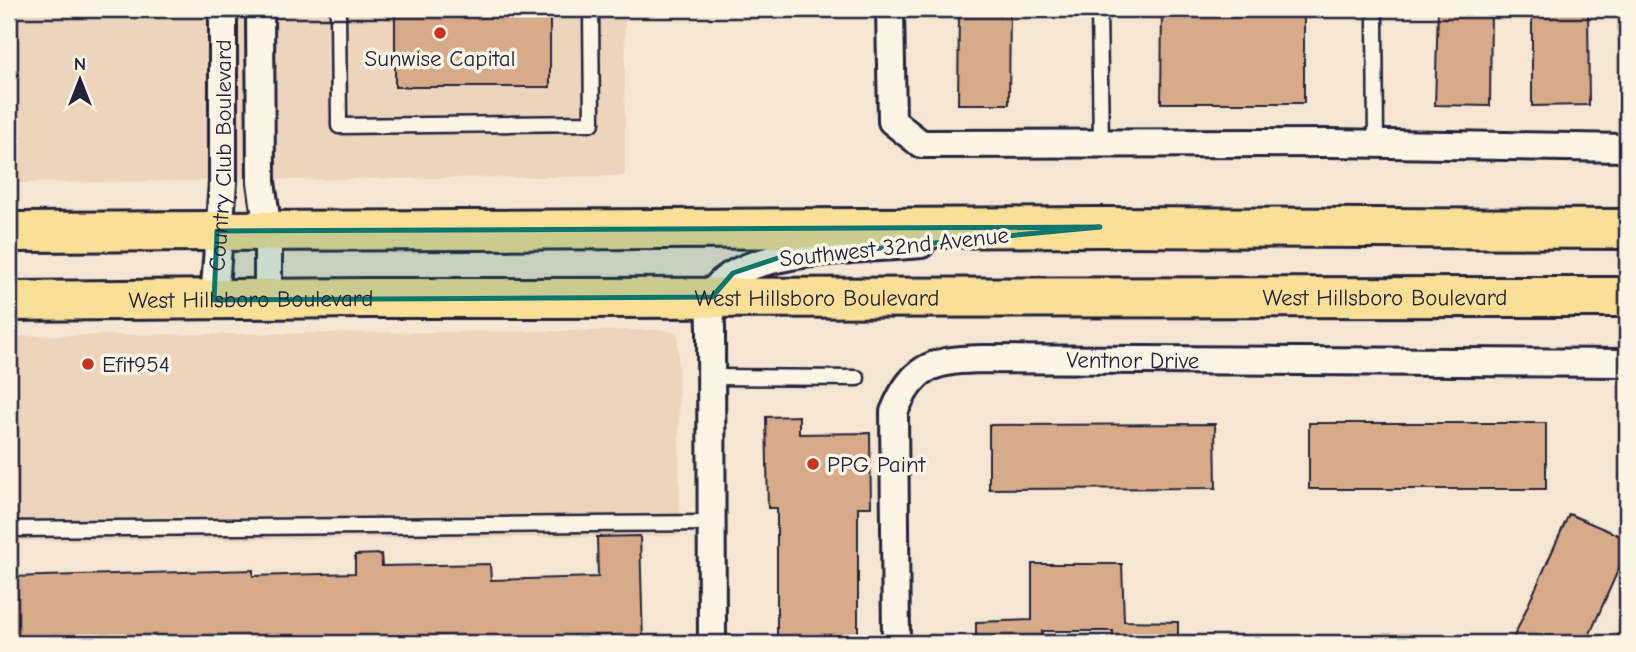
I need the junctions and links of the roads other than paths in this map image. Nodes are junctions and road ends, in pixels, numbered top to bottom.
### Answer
1 (223, 9) edge
2 (260, 9) edge
3 (338, 9) edge
4 (591, 9) edge
5 (890, 9) edge
6 (1099, 9) edge
7 (1375, 18) dead end
8 (1101, 144) junction
9 (1376, 144) junction
10 (1627, 148) edge
11 (1100, 227) junction
12 (1627, 229) edge
13 (217, 231) junction
14 (268, 231) junction
15 (9, 232) edge
16 (712, 297) junction
17 (1627, 297) edge
18 (268, 299) junction
19 (214, 300) junction
20 (9, 301) edge
21 (1627, 363) edge
22 (712, 377) junction
23 (857, 378) dead end
24 (712, 523) junction
25 (9, 529) edge
26 (712, 643) edge
27 (896, 643) edge

1 - 13 street, Country Club Boulevard
2 - 14 street, Country Club Boulevard
3 - 4 lane
5 - 8 street
6 - 8 lane
7 - 9 lane
8 - 9 street
9 - 10 street
11 - 12 main road
11 - 14 main road
11 - 16 street, Southwest 32nd Avenue
13 - 14 main road
13 - 15 main road
13 - 19 street, Country Club Boulevard
14 - 18 street, Country Club Boulevard
16 - 17 main road, West Hillsboro Boulevard
16 - 18 main road, West Hillsboro Boulevard
16 - 22 street
18 - 19 main road, West Hillsboro Boulevard
19 - 20 main road, West Hillsboro Boulevard
21 - 27 street, Ventnor Drive
22 - 23 lane
22 - 24 street
24 - 25 lane
24 - 26 street

